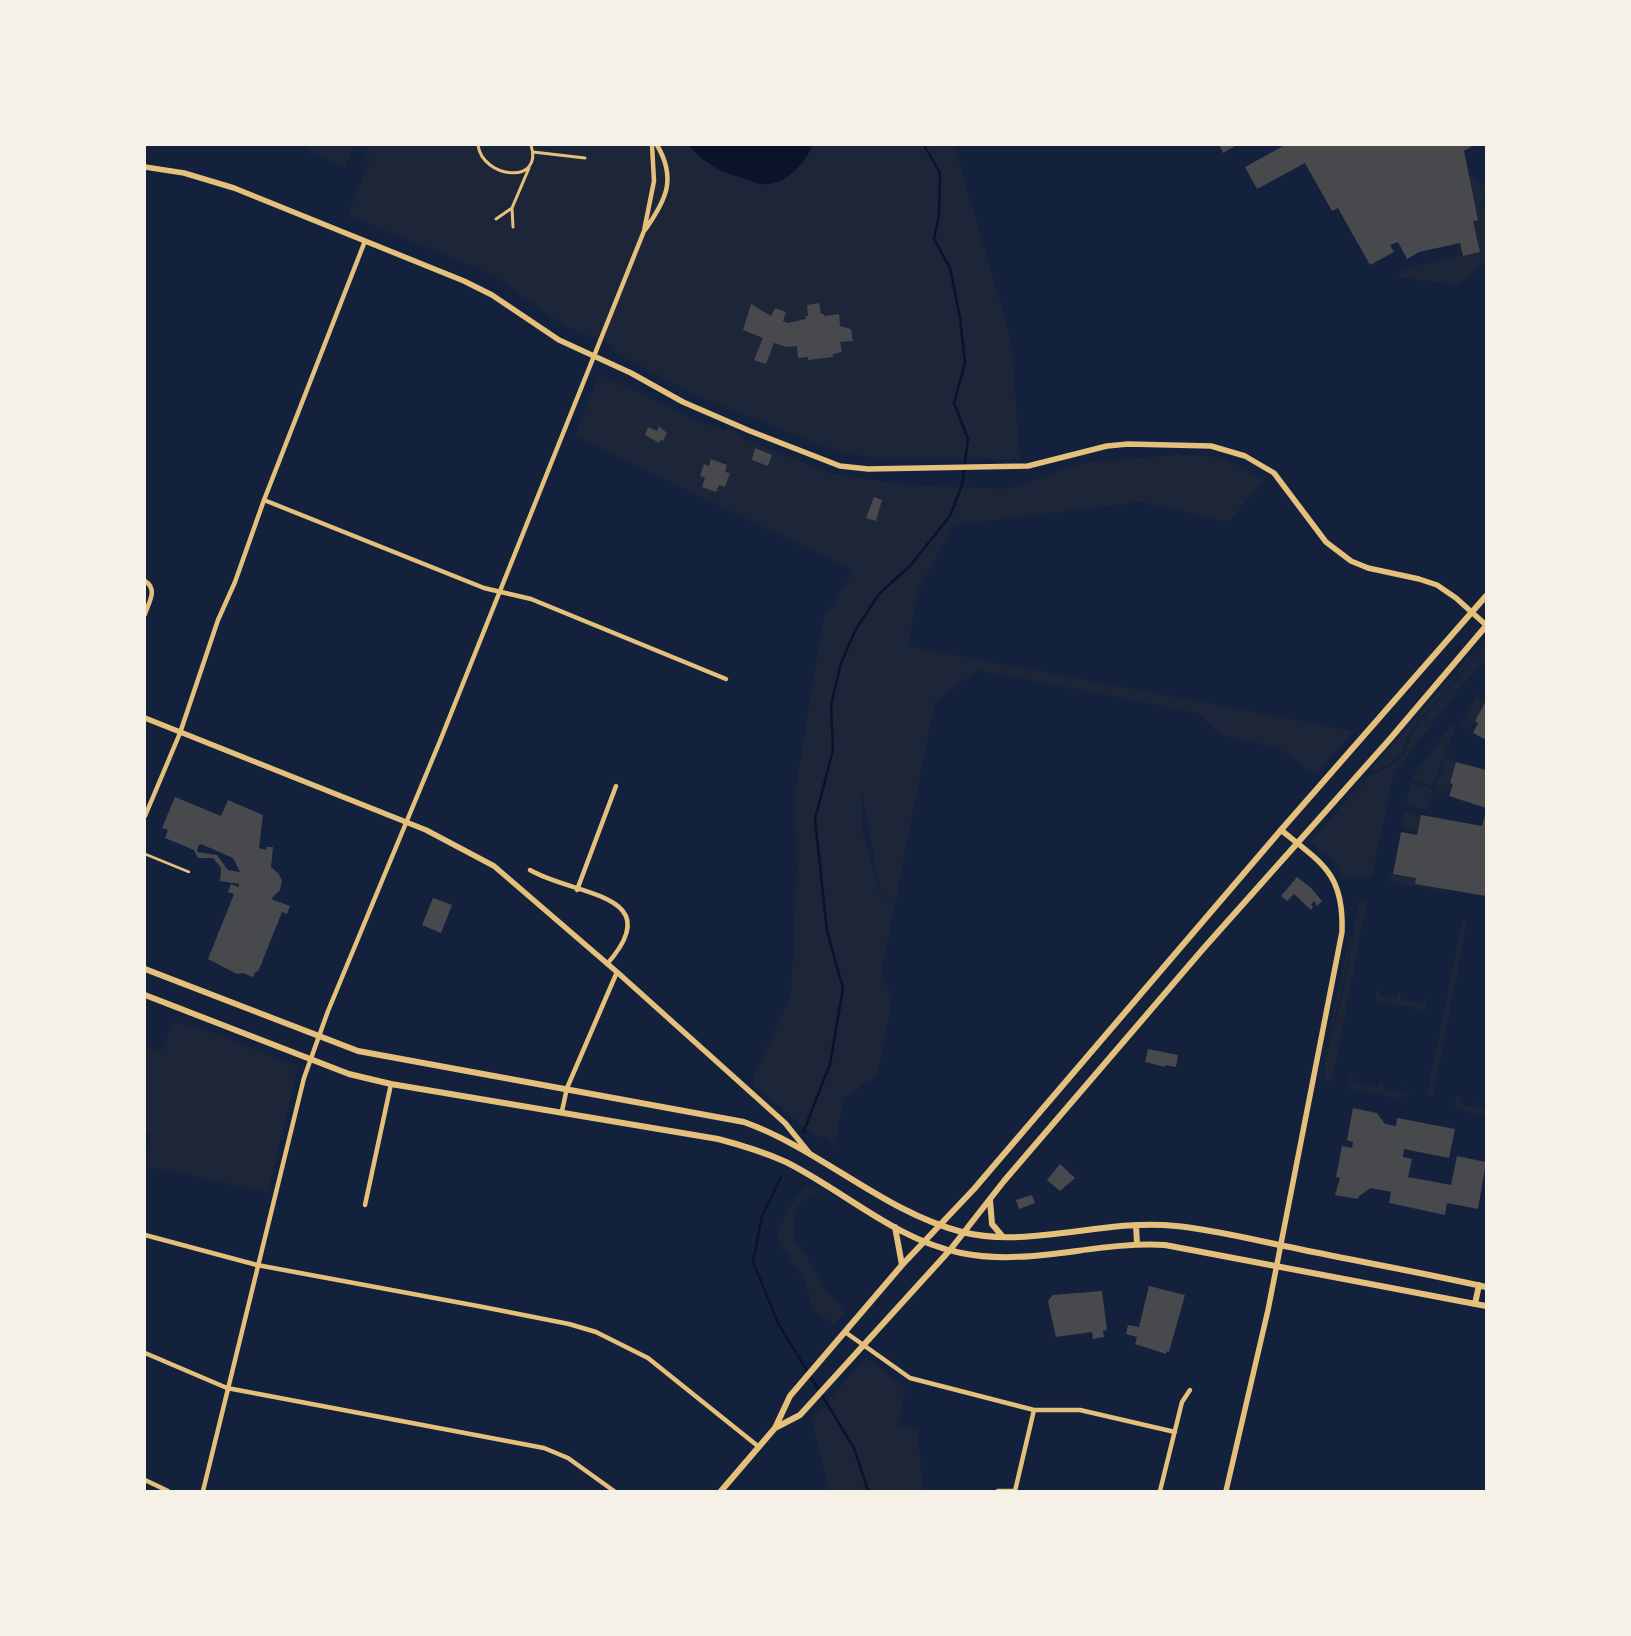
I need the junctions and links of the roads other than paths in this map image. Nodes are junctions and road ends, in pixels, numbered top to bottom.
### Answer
1 (478, 145) edge
2 (531, 145) edge
3 (652, 145) edge
4 (657, 145) edge
5 (533, 152) junction
6 (585, 158) dead end
7 (531, 162) junction
8 (145, 167) edge
9 (512, 208) junction
10 (496, 219) dead end
11 (513, 226) dead end
12 (644, 231) junction
13 (365, 241) junction
14 (595, 357) junction
15 (264, 500) junction
16 (145, 581) edge
17 (501, 591) junction
18 (1486, 596) edge
19 (1472, 612) junction
20 (145, 614) edge
21 (1486, 625) edge
22 (726, 678) dead end
23 (145, 718) edge
24 (180, 732) junction
25 (616, 786) dead end
26 (145, 816) edge
27 (406, 821) junction
28 (1281, 830) junction
29 (1297, 843) junction
30 (145, 854) edge
31 (530, 870) dead end
32 (189, 872) dead end
33 (577, 890) junction
34 (607, 964) junction
35 (145, 969) edge
36 (618, 972) junction
37 (145, 995) edge
38 (318, 1037) junction
39 (310, 1059) junction
40 (391, 1084) junction
41 (567, 1088) junction
42 (562, 1112) junction
43 (810, 1154) junction
44 (990, 1200) junction
45 (365, 1205) dead end
46 (939, 1225) junction
47 (1136, 1225) junction
48 (895, 1227) junction
49 (964, 1232) junction
50 (145, 1235) edge
51 (1003, 1237) junction
52 (925, 1240) junction
53 (1137, 1244) junction
54 (1281, 1246) junction
55 (950, 1250) junction
56 (257, 1265) junction
57 (902, 1265) junction
58 (1277, 1266) junction
59 (1479, 1285) junction
60 (1486, 1287) edge
61 (1475, 1304) junction
62 (1486, 1306) edge
63 (846, 1332) junction
64 (862, 1345) junction
65 (145, 1353) edge
66 (227, 1388) junction
67 (1190, 1390) dead end
68 (1034, 1410) junction
69 (775, 1428) junction
70 (1175, 1432) junction
71 (759, 1447) junction
72 (145, 1480) edge
73 (168, 1491) edge
74 (203, 1491) edge
75 (614, 1491) edge
76 (721, 1491) edge
77 (998, 1491) edge
78 (1015, 1491) edge
79 (1160, 1491) edge
80 (1226, 1491) edge

1 - 7 street
2 - 5 street
3 - 12 street
4 - 12 street
5 - 6 street
5 - 7 street
7 - 9 street
8 - 13 street
9 - 10 street
9 - 11 street
12 - 14 street
13 - 14 street
13 - 15 street
14 - 17 street
14 - 19 street
15 - 17 street
15 - 24 street
16 - 20 street
17 - 22 street
17 - 27 street
18 - 19 main road
19 - 21 street
19 - 28 main road
21 - 29 main road
23 - 24 street
24 - 26 street
24 - 27 street
25 - 33 street
27 - 34 street
27 - 38 street
28 - 29 street
28 - 46 main road
29 - 44 main road
29 - 54 street
30 - 32 lane
31 - 33 street
33 - 34 street
34 - 36 street
35 - 38 main road
36 - 41 street
36 - 43 street
37 - 39 main road
38 - 39 street
38 - 41 main road
39 - 40 main road
39 - 56 street
40 - 42 main road
40 - 45 street
41 - 42 street
41 - 43 main road
42 - 48 main road
43 - 46 main road
44 - 49 main road
44 - 51 main road
46 - 49 main road
46 - 52 main road
47 - 51 main road
47 - 53 main road
47 - 54 main road
48 - 52 main road
48 - 57 main road
49 - 51 main road
49 - 55 main road
50 - 56 street
52 - 55 main road
52 - 57 main road
53 - 55 main road
53 - 58 main road
54 - 58 street
54 - 59 main road
55 - 64 main road
56 - 66 street
56 - 71 street
57 - 63 main road
58 - 61 main road
58 - 80 street
59 - 60 main road
59 - 61 main road
61 - 62 main road
63 - 64 street
63 - 69 main road
64 - 68 street
64 - 69 main road
65 - 66 street
66 - 74 street
66 - 75 street
67 - 70 street
68 - 70 street
68 - 78 street
69 - 71 main road
70 - 79 street
71 - 76 main road
72 - 73 street
77 - 78 street

